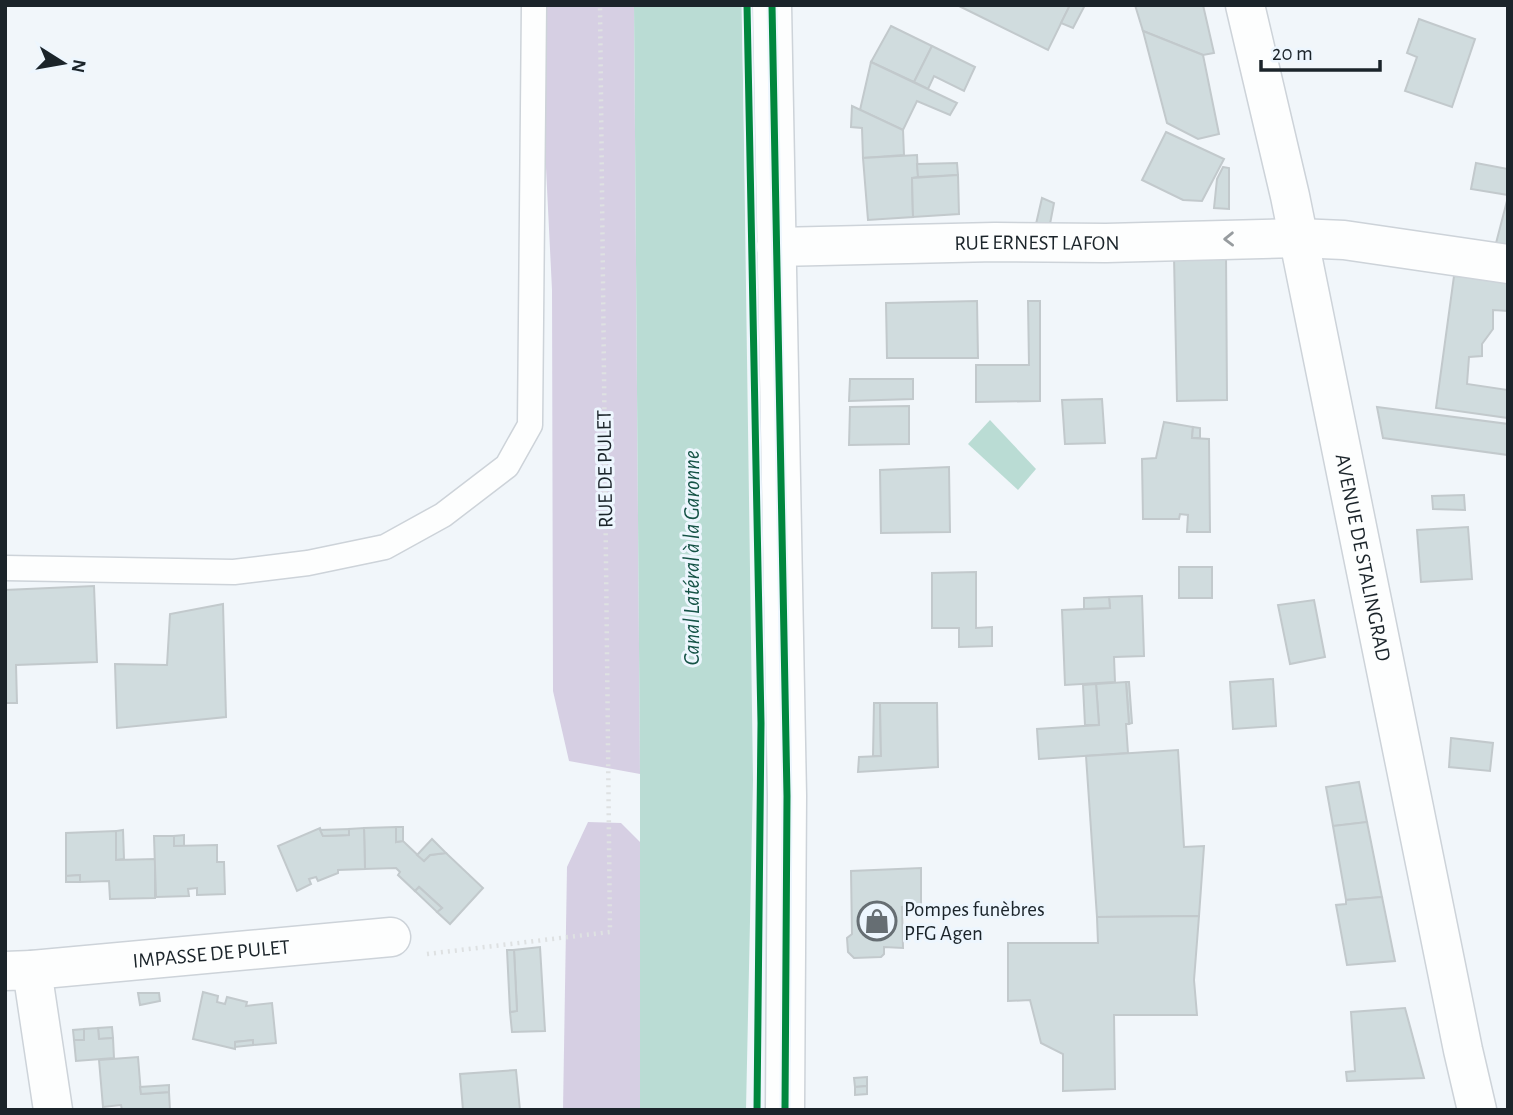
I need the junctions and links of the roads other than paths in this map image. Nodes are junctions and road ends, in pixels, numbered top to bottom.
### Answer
1 (534, 5) edge
2 (772, 5) edge
3 (1245, 5) edge
4 (1298, 238) junction
5 (776, 247) junction
6 (1508, 264) edge
7 (5, 568) edge
8 (391, 937) road end
9 (19, 970) edge
10 (53, 1110) edge
11 (785, 1110) edge
12 (1477, 1110) edge

1 - 7 lane
2 - 5 street
3 - 4 street, AVENUE DE STALINGRAD
4 -> 5 street, RUE ERNEST LAFON
4 - 6 street, RUE ERNEST LAFON
4 - 12 street, AVENUE DE STALINGRAD
5 - 11 street
8 - 9 street, IMPASSE DE PULET
9 - 10 street

